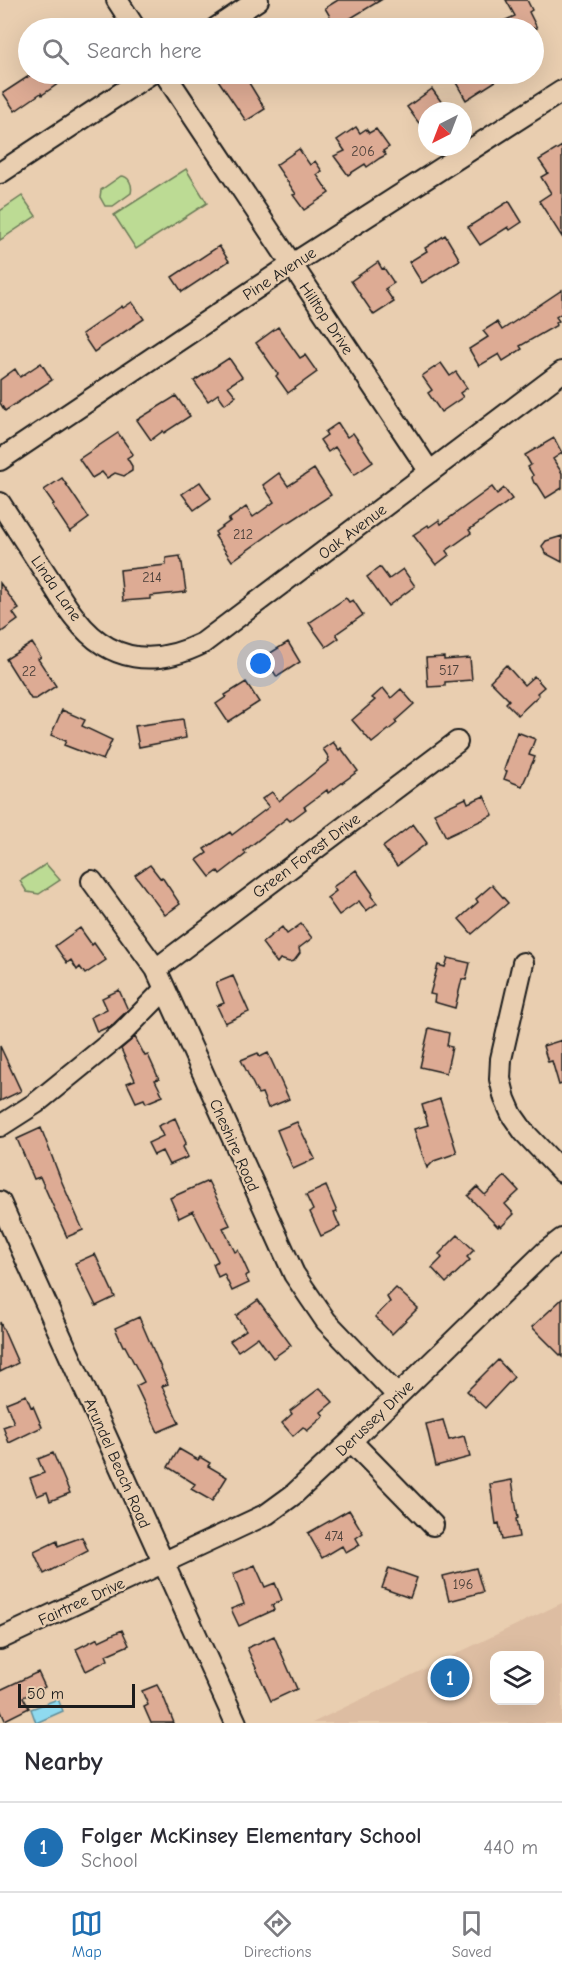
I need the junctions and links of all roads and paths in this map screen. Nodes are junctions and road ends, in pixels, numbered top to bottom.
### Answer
1 (117, 0) edge
2 (258, 0) edge
3 (129, 18) edge
4 (231, 18) edge
5 (135, 84) edge
6 (172, 84) edge
7 (562, 91) edge
8 (0, 173) edge
9 (291, 265) junction
10 (562, 372) edge
11 (0, 460) edge
12 (430, 472) junction
13 (0, 503) edge
14 (130, 656) joint
15 (457, 742) dead end
16 (92, 881) dead end
17 (523, 963) dead end
18 (156, 969) junction
19 (165, 989) junction
20 (0, 1126) edge
21 (562, 1172) edge
22 (0, 1202) edge
23 (562, 1239) edge
24 (397, 1395) junction
25 (351, 1441) junction
26 (433, 1525) dead end
27 (162, 1562) junction
28 (0, 1639) edge
29 (237, 1723) edge

1 - 3 street
2 - 4 street
5 - 8 street
6 - 9 street, Hilltop Drive
7 - 9 street, Pine Avenue
9 - 11 street, Pine Avenue
9 - 12 street, Hilltop Drive
10 - 12 street, Oak Avenue
12 - 14 street, Oak Avenue
13 - 14 street, Linda Lane
15 - 18 street, Green Forest Drive
16 - 18 street, Cheshire Road
17 - 21 street
18 - 19 street, Cheshire Road
19 - 20 street
19 - 24 street, Cheshire Road
22 - 27 street, Arundel Beach Road
23 - 24 street, Derussey Drive
24 - 25 street, Derussey Drive
25 - 26 street
25 - 27 street, Derussey Drive
27 - 28 street, Fairtree Drive
27 - 29 street, Arundel Beach Road

